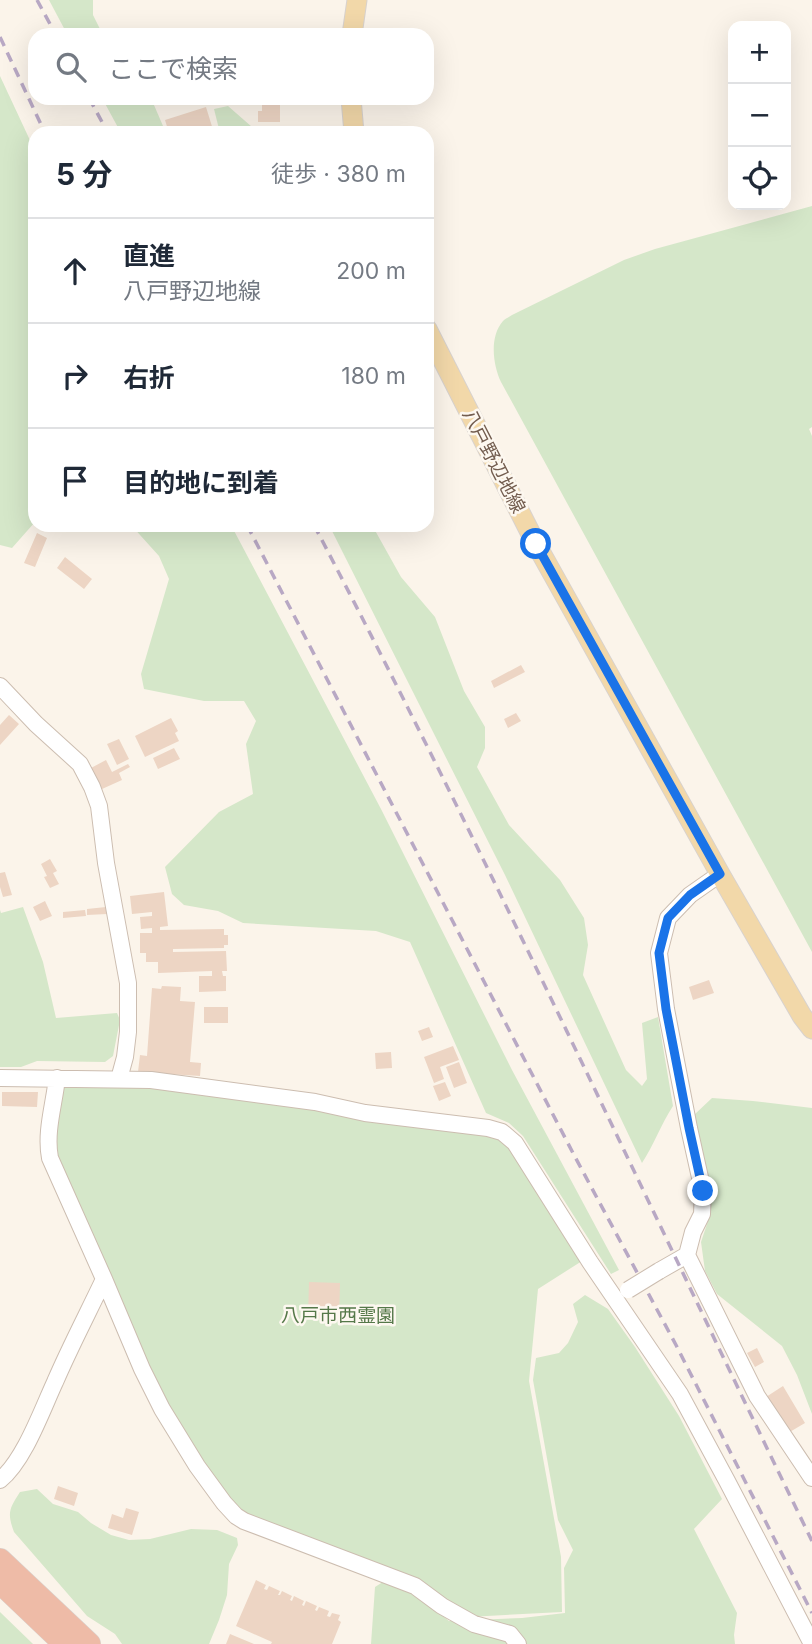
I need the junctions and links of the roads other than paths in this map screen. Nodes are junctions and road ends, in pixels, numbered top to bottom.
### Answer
1 (357, 0) edge
2 (353, 28) edge
3 (352, 105) edge
4 (353, 126) edge
5 (434, 343) edge
6 (0, 686) edge
7 (720, 874) junction
8 (812, 1029) edge
9 (0, 1078) edge
10 (57, 1079) junction
11 (119, 1079) junction
12 (687, 1255) junction
13 (104, 1279) junction
14 (622, 1294) junction
15 (812, 1478) edge
16 (0, 1480) edge
17 (0, 1560) edge
18 (0, 1582) edge
19 (65, 1644) edge
20 (89, 1644) edge
21 (518, 1644) edge
22 (812, 1644) edge

1 - 2 main road
3 - 4 main road
5 - 7 main road, 八戸野辺地線
6 - 11 street
7 - 8 main road, 八戸野辺地線
7 - 12 street
9 - 10 street
10 - 11 street
10 - 13 street
11 - 14 street
12 - 14 street, bridge
12 - 15 street
13 - 16 street
13 - 21 street
14 - 22 street
17 - 20 highway
18 - 19 highway

